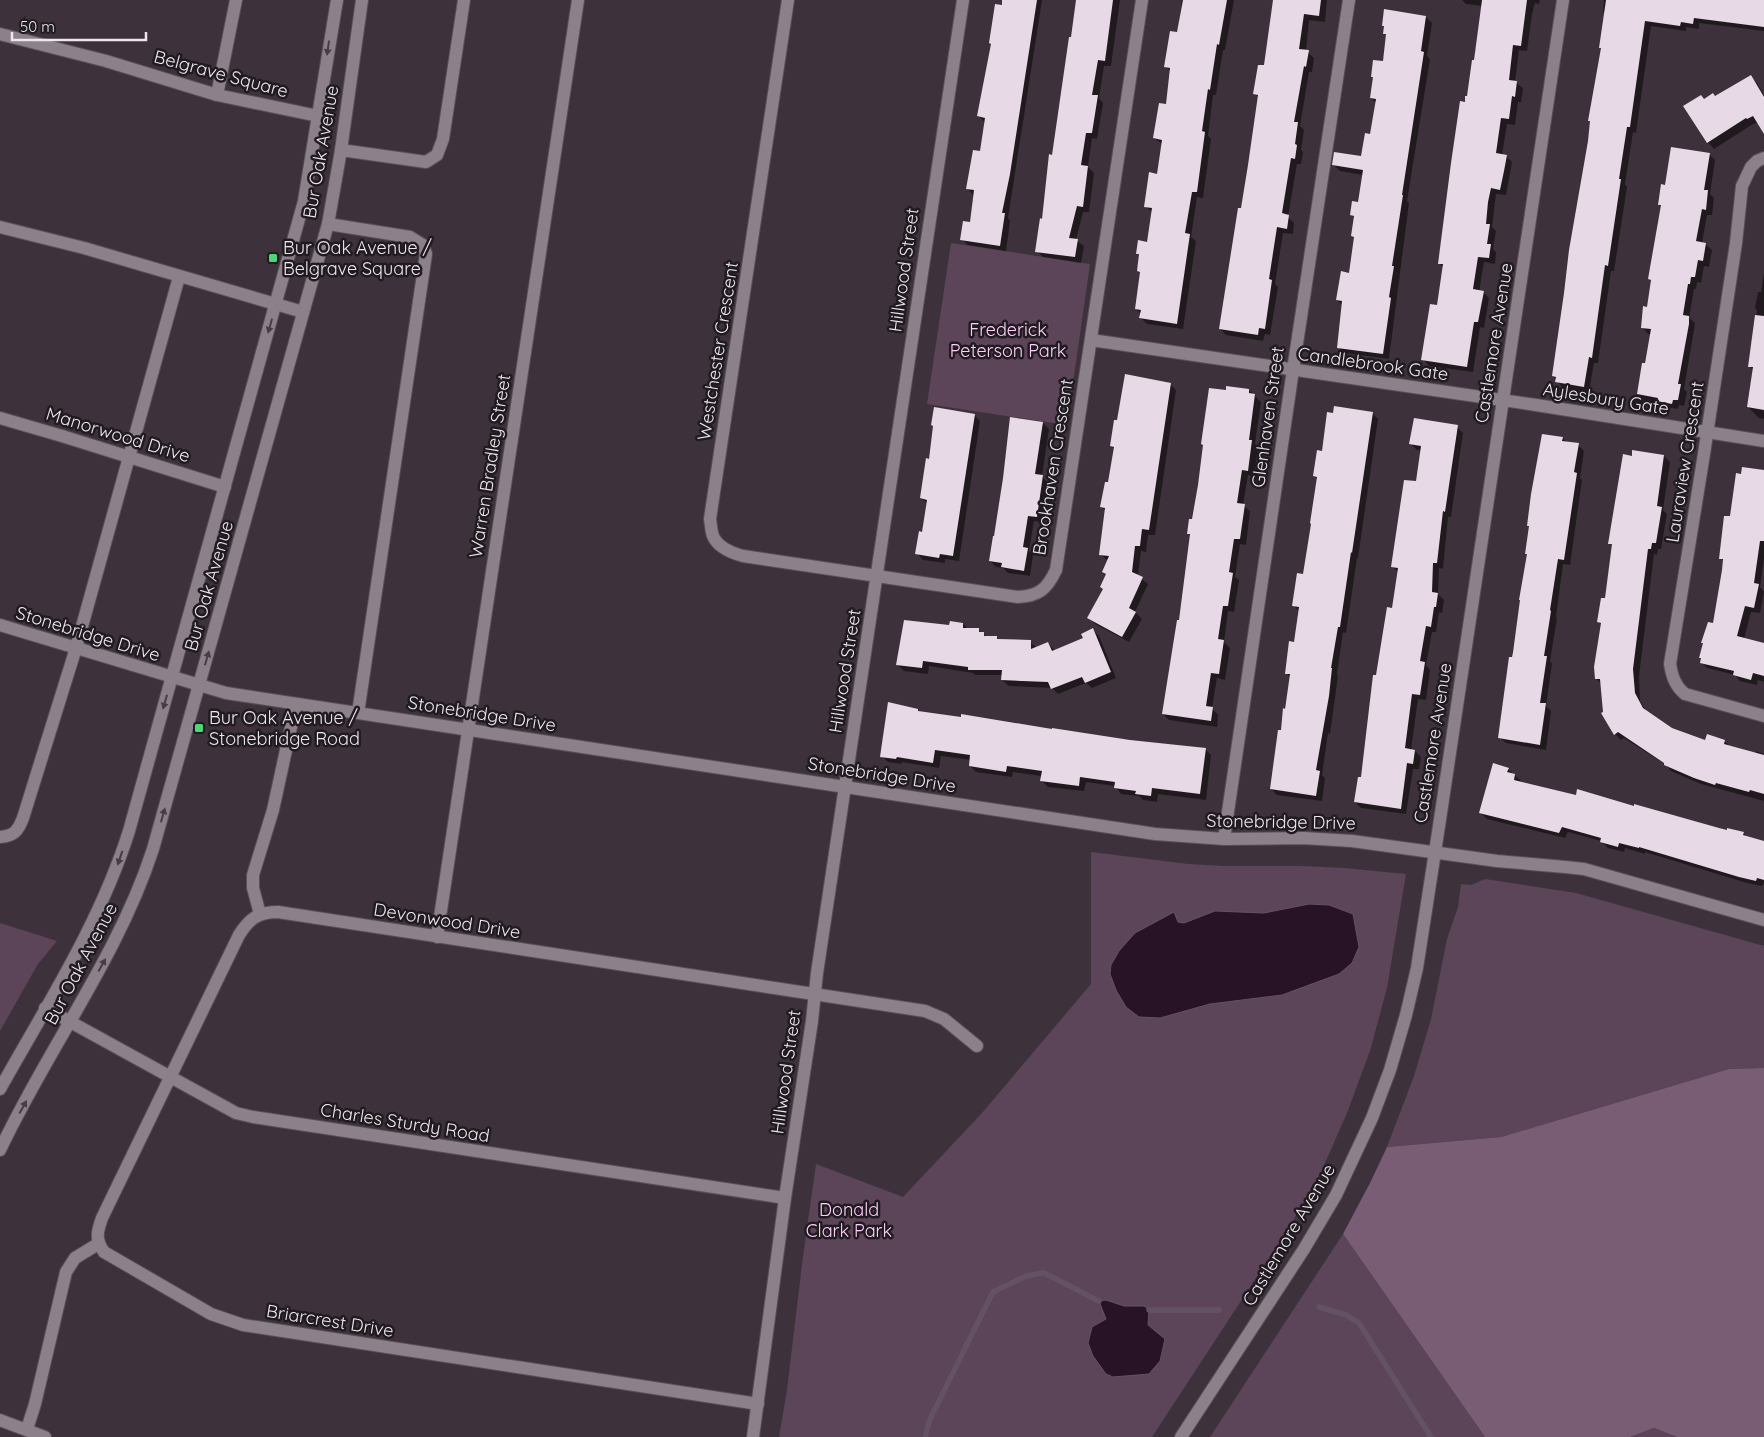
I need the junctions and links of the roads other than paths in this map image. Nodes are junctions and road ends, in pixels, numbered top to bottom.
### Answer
1 (236, 0) edge
2 (337, 0) edge
3 (362, 0) edge
4 (464, 0) edge
5 (578, 0) edge
6 (788, 0) edge
7 (963, 0) edge
8 (1142, 0) edge
9 (1349, 0) edge
10 (1563, 0) edge
11 (0, 34) edge
12 (218, 96) junction
13 (318, 116) junction
14 (341, 150) junction
15 (1764, 158) edge
16 (328, 224) junction
17 (0, 227) edge
18 (179, 277) junction
19 (276, 305) junction
20 (303, 312) junction
21 (1091, 340) junction
22 (1293, 370) junction
23 (1503, 400) junction
24 (0, 418) edge
25 (1708, 433) junction
26 (1764, 441) edge
27 (129, 457) junction
28 (225, 487) junction
29 (877, 576) junction
30 (0, 625) edge
31 (76, 648) junction
32 (172, 677) junction
33 (199, 686) junction
34 (296, 704) junction
35 (358, 713) junction
36 (1764, 716) edge
37 (468, 730) junction
38 (845, 787) junction
39 (0, 837) edge
40 (1224, 839) junction
41 (1435, 852) junction
42 (260, 914) junction
43 (1764, 920) edge
44 (437, 937) junction
45 (815, 993) junction
46 (45, 1008) junction
47 (70, 1021) junction
48 (977, 1046) dead end
49 (170, 1077) junction
50 (0, 1089) edge
51 (0, 1150) edge
52 (785, 1198) junction
53 (98, 1244) junction
54 (758, 1404) junction
55 (0, 1420) edge
56 (27, 1429) junction
57 (45, 1437) edge
58 (753, 1437) edge
59 (1181, 1437) edge

1 - 12 street
2 -> 13 street, Bur Oak Avenue
3 - 14 street, Bur Oak Avenue
4 - 14 street
5 - 37 street, Warren Bradley Street
6 - 29 street, Westchester Crescent
7 - 29 street, Hillwood Street
8 - 21 street, Brookhaven Crescent
9 - 22 street, Glenhaven Street
10 - 23 street, Castlemore Avenue
11 - 12 street, Belgrave Square
12 - 13 street, Belgrave Square
13 - 19 street, Bur Oak Avenue
14 - 16 street, Bur Oak Avenue
15 - 25 street, Lauraview Crescent
16 - 20 street, Bur Oak Avenue
16 - 35 street
17 - 18 street
18 - 19 street
18 - 27 street
19 - 20 street
19 -> 28 street, Bur Oak Avenue
33 -> 20 street, Bur Oak Avenue
21 - 22 street, Candlebrook Gate
21 - 29 street, Brookhaven Crescent
22 - 23 street, Candlebrook Gate
22 - 40 street, Glenhaven Street
23 - 25 street, Aylesbury Gate
23 - 41 street, Castlemore Avenue
24 - 27 street, Manorwood Drive
25 - 26 street, Aylesbury Gate
25 - 36 street, Lauraview Crescent
27 - 28 street, Manorwood Drive
27 - 31 street
28 - 32 street, Bur Oak Avenue
29 - 38 street, Hillwood Street
30 - 31 street, Stonebridge Drive
31 - 32 street, Stonebridge Drive
31 - 39 street
32 - 33 street, Stonebridge Drive
32 -> 46 street, Bur Oak Avenue
33 - 34 street, Stonebridge Drive
47 -> 33 street, Bur Oak Avenue
34 - 35 street, Stonebridge Drive
34 - 42 street
35 - 37 street, Stonebridge Drive
37 - 38 street, Stonebridge Drive
37 - 44 street, Warren Bradley Street
38 - 40 street, Stonebridge Drive
38 - 45 street, Hillwood Street
40 - 41 street, Stonebridge Drive
41 - 43 street, Stonebridge Drive
41 - 59 street, Castlemore Avenue
42 - 44 street, Devonwood Drive
42 - 49 street
44 - 45 street, Devonwood Drive
45 - 48 street, Devonwood Drive
45 - 52 street, Hillwood Street
46 - 47 street, Charles Sturdy Road
46 - 50 street, Bur Oak Avenue
47 - 49 street, Charles Sturdy Road
51 -> 47 street, Bur Oak Avenue
49 - 52 street, Charles Sturdy Road
49 - 53 street
52 - 54 street, Hillwood Street
53 - 54 street, Briarcrest Drive
53 - 56 street
54 - 58 street, Hillwood Street
55 - 56 street
56 - 57 street

